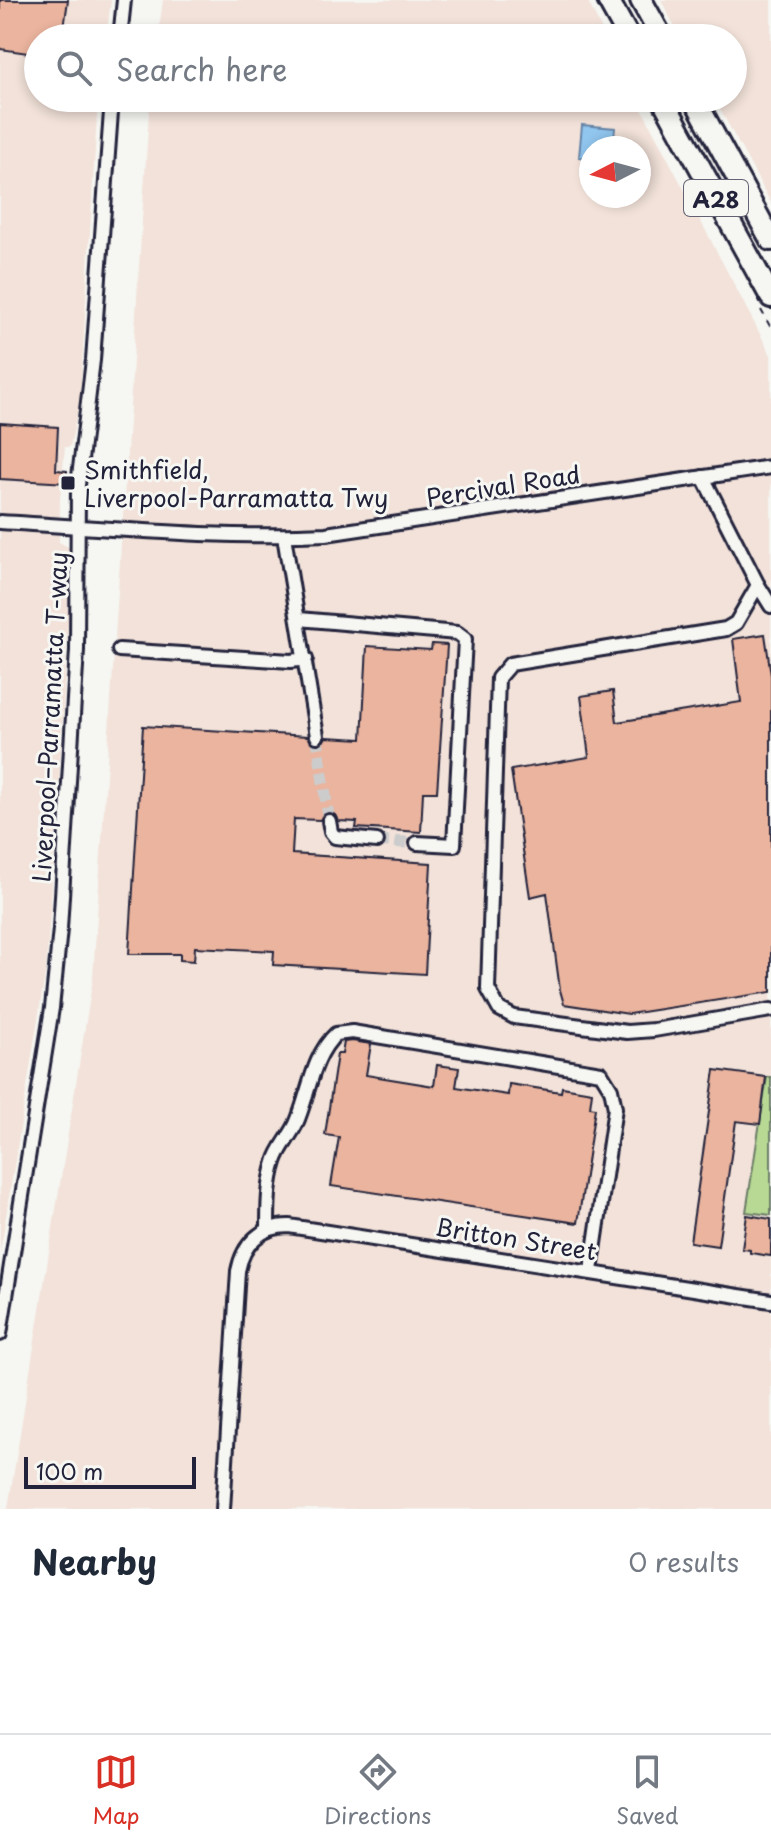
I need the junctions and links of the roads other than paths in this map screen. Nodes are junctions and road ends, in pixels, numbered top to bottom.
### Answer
1 (124, 0) edge
2 (608, 0) edge
3 (641, 0) edge
4 (121, 24) edge
5 (621, 24) edge
6 (654, 24) edge
7 (111, 112) edge
8 (670, 112) edge
9 (702, 112) edge
10 (771, 240) edge
11 (771, 297) edge
12 (771, 467) edge
13 (703, 477) junction
14 (0, 522) edge
15 (79, 527) junction
16 (284, 536) junction
17 (758, 585) junction
18 (771, 606) edge
19 (299, 619) junction
20 (119, 650) dead end
21 (306, 659) junction
22 (317, 736) tunnel mouth
23 (329, 821) dead end
24 (377, 841) tunnel mouth
25 (417, 843) tunnel mouth
26 (771, 1010) edge
27 (268, 1230) junction
28 (591, 1271) junction
29 (771, 1301) edge
30 (0, 1334) edge
31 (223, 1509) edge

1 - 4 street
2 - 5 highway
3 - 6 highway
7 - 15 street, Liverpool–Parramatta T-way
8 - 11 highway, A28
9 - 10 highway, A28
12 - 13 street, Percival Road
13 - 16 street, Percival Road
13 - 17 street
14 - 15 street, Percival Road
15 - 16 street, Percival Road
15 - 30 street, Liverpool–Parramatta T-way
16 - 19 street
17 - 18 street
17 - 26 street
19 - 21 street
19 - 25 street
20 - 21 street
21 - 22 street
23 - 24 street
27 - 28 street, Britton Street
27 - 28 street
27 - 31 street, Britton Street
28 - 29 street, Britton Street

